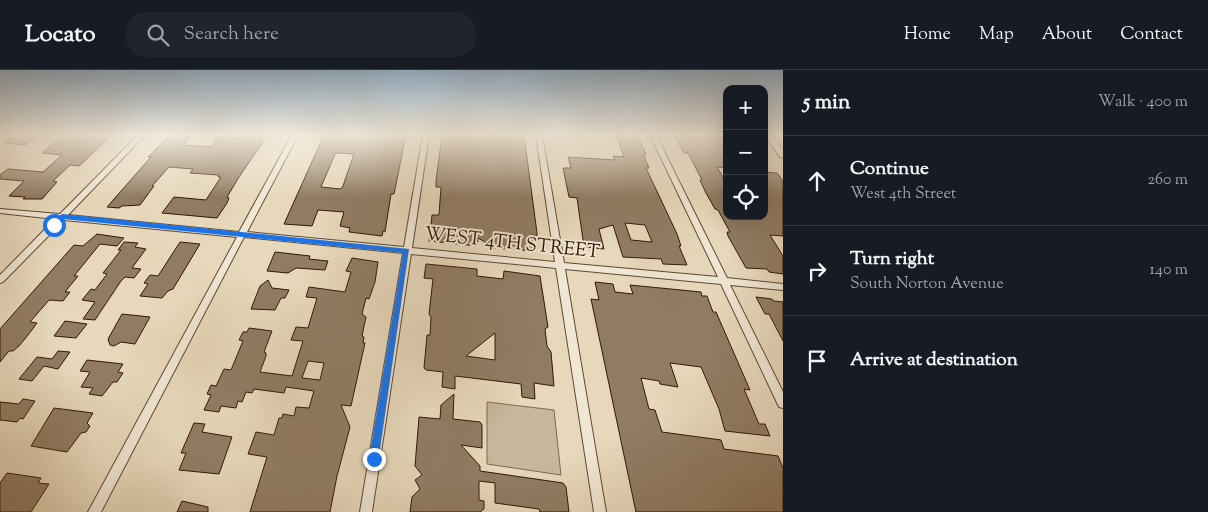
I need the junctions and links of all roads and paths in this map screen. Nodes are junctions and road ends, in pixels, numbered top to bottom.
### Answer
1 (122, 156) edge
2 (284, 156) edge
3 (423, 156) edge
4 (542, 156) edge
5 (663, 156) edge
6 (0, 211) edge
7 (62, 217) junction
8 (242, 235) junction
9 (407, 250) junction
10 (561, 266) junction
11 (0, 280) edge
12 (724, 281) junction
13 (783, 287) edge
14 (783, 403) edge
15 (94, 512) edge
16 (366, 512) edge
17 (600, 512) edge

1 - 7 street
2 - 8 street
3 - 9 street
4 - 10 street
5 - 12 street
6 - 7 street, WEST 4TH STREET
7 - 8 street, WEST 4TH STREET
7 - 11 street
8 - 9 street, WEST 4TH STREET
8 - 15 street
9 - 10 street, WEST 4TH STREET
9 - 16 street
10 - 12 street, WEST 4TH STREET
10 - 17 street
12 - 13 street, WEST 4TH STREET
12 - 14 street

